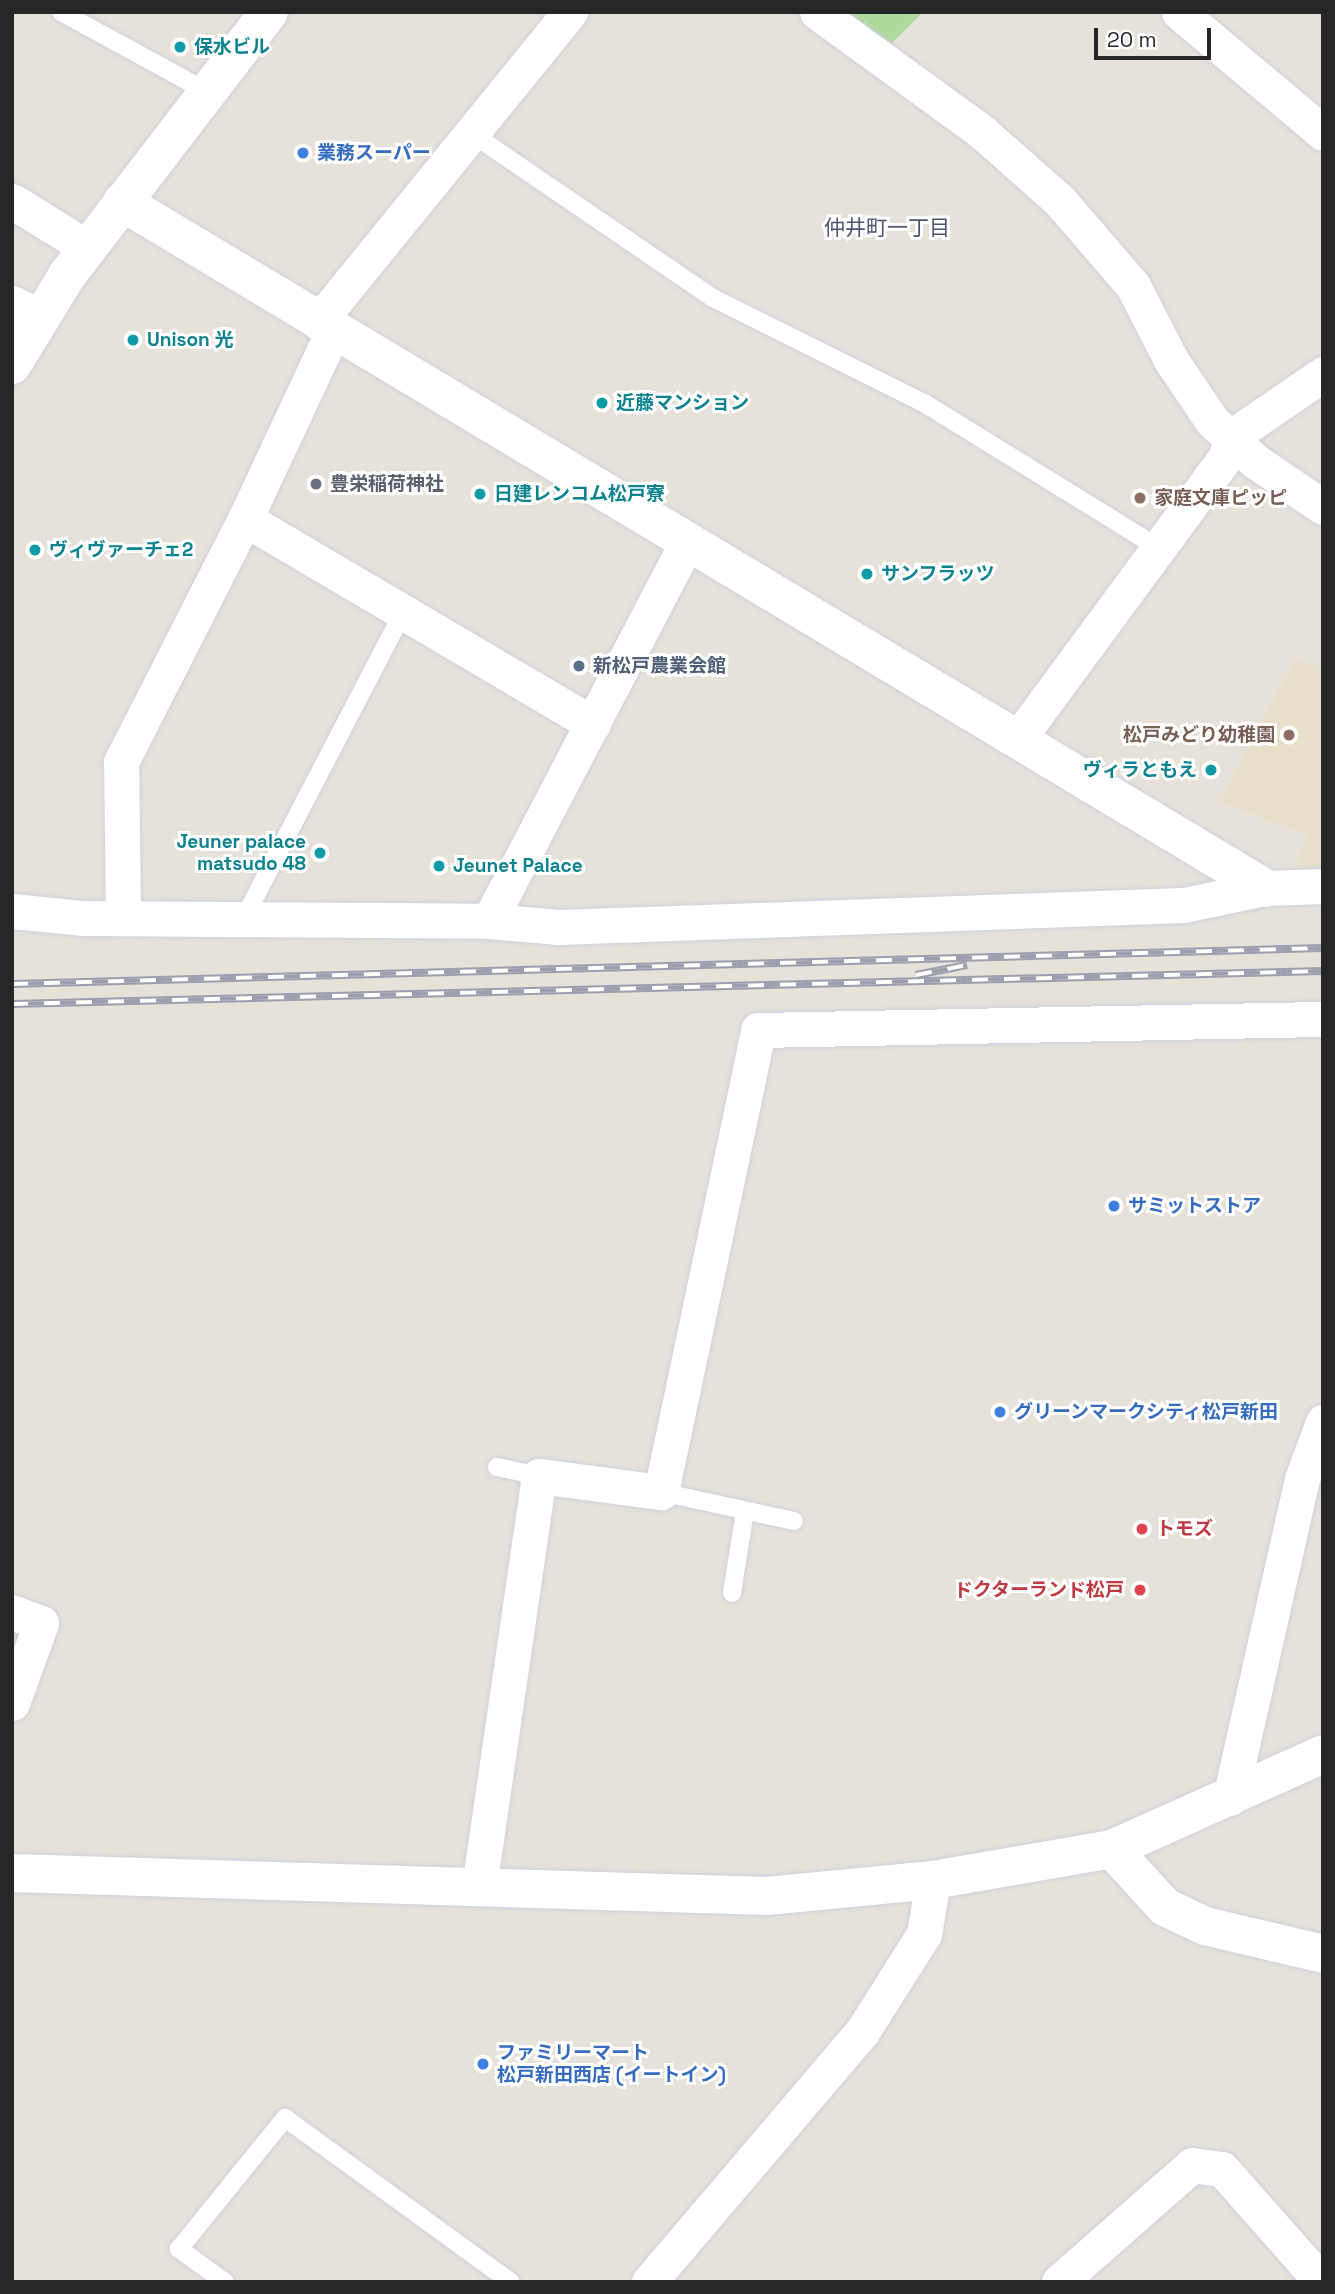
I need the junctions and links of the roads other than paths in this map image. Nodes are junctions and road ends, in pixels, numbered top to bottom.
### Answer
1 (61, 12) edge
2 (270, 12) edge
3 (570, 12) edge
4 (817, 12) edge
5 (1179, 12) edge
6 (208, 92) junction
7 (471, 133) junction
8 (1323, 133) edge
9 (12, 201) edge
10 (122, 202) junction
11 (88, 248) junction
12 (26, 310) edge
13 (326, 326) junction
14 (12, 365) edge
15 (1323, 374) edge
16 (1231, 437) junction
17 (1323, 507) edge
18 (245, 519) junction
19 (687, 543) junction
20 (1159, 548) junction
21 (403, 613) junction
22 (593, 724) junction
23 (1017, 740) junction
24 (1323, 886) edge
25 (1265, 888) junction
26 (12, 911) edge
27 (123, 917) junction
28 (244, 918) junction
29 (489, 921) junction
30 (1323, 1019) edge
31 (1323, 1422) edge
32 (497, 1467) dead end
33 (539, 1476) junction
34 (661, 1492) junction
35 (745, 1511) junction
36 (794, 1521) dead end
37 (732, 1593) dead end
38 (12, 1612) edge
39 (12, 1703) edge
40 (1323, 1754) edge
41 (1230, 1798) junction
42 (1112, 1849) junction
43 (12, 1873) edge
44 (933, 1880) junction
45 (479, 1887) junction
46 (1323, 1954) edge
47 (225, 2282) edge
48 (511, 2282) edge
49 (649, 2282) edge
50 (1059, 2282) edge
51 (1322, 2282) edge

1 - 6 lane
2 - 6 street
3 - 7 street
4 - 16 street
5 - 8 street
6 - 10 street
7 - 13 street
7 - 20 lane
9 - 11 street
10 - 11 street
10 - 13 street
11 - 12 street
12 - 14 street
13 - 18 street
13 - 19 street
15 - 16 street
16 - 17 street
16 - 20 street
18 - 21 street
18 - 27 street
19 - 22 street
19 - 23 street
20 - 23 street
21 - 22 street
21 - 28 lane
22 - 29 street
23 - 25 street
24 - 25 street
25 - 29 street
26 - 27 street
27 - 28 street
28 - 29 street
30 - 34 street
31 - 41 street
32 - 33 lane
33 - 34 street
33 - 45 street
34 - 35 lane
35 - 36 lane
35 - 37 lane
38 - 39 street
40 - 41 street
41 - 42 street
42 - 44 street
42 - 46 street
43 - 45 street
44 - 45 street
44 - 49 street
47 - 48 lane
50 - 51 street

